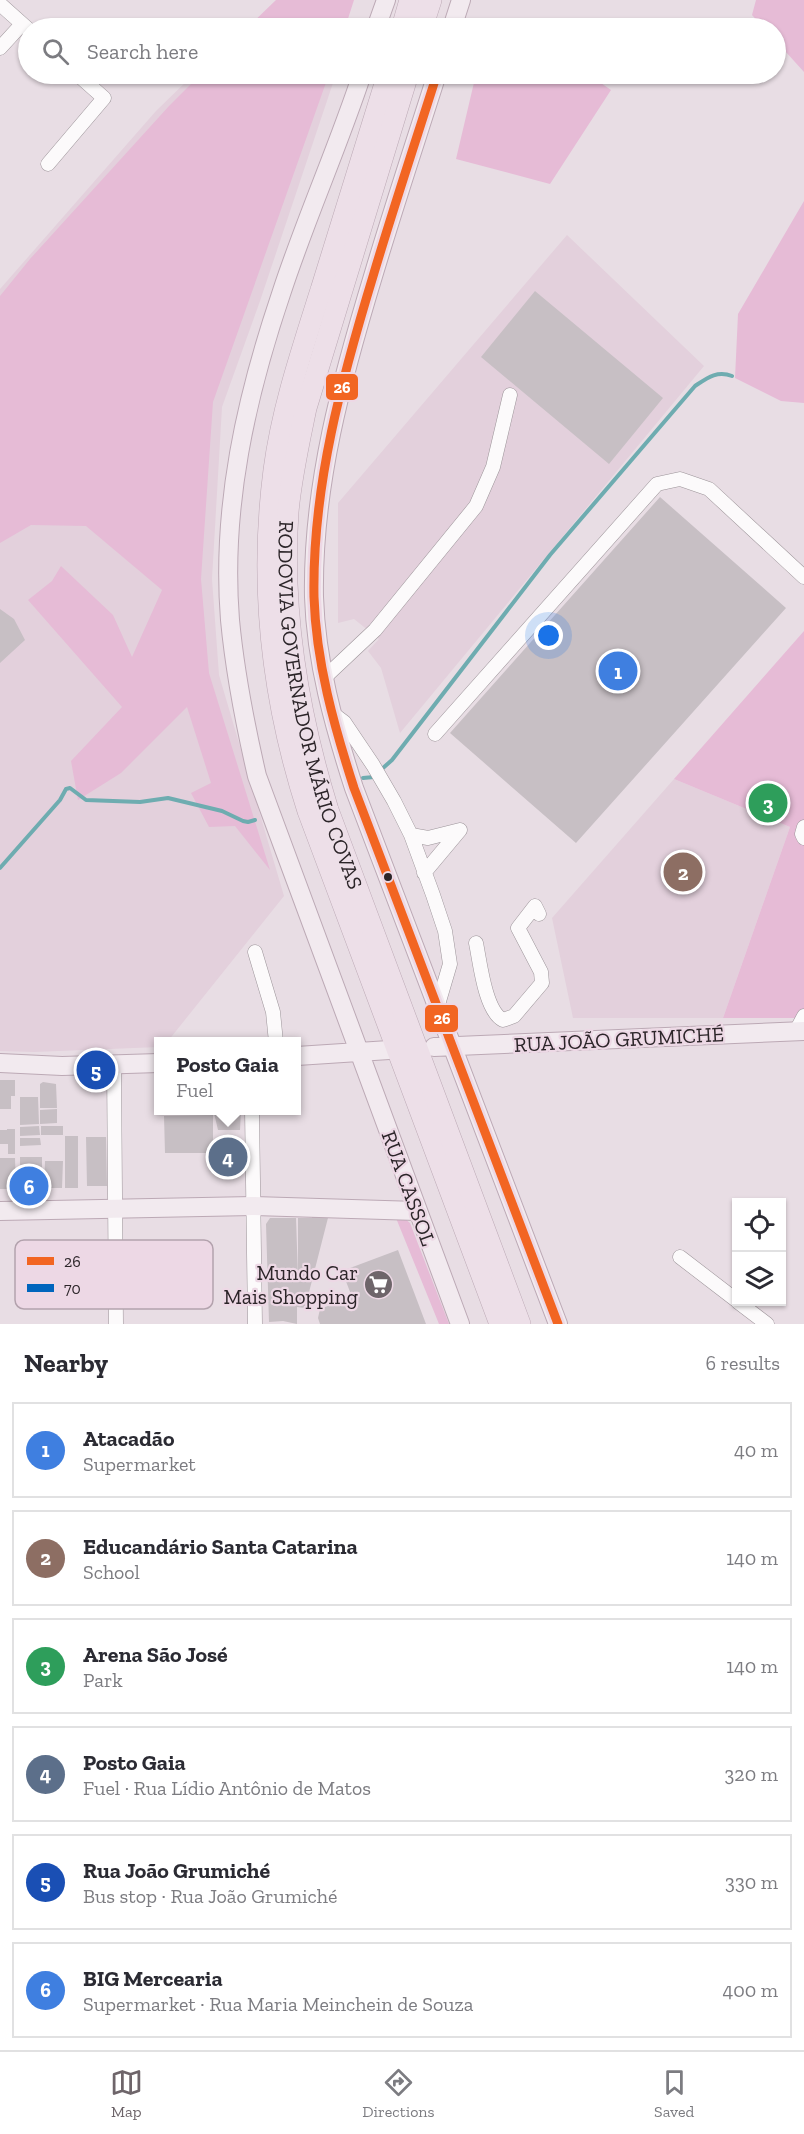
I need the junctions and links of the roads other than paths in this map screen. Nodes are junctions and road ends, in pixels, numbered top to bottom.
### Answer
1 (386, 0) edge
2 (410, 0) edge
3 (431, 0) edge
4 (461, 0) edge
5 (0, 4) edge
6 (380, 18) edge
7 (405, 18) edge
8 (425, 18) edge
9 (455, 18) edge
10 (18, 21) edge
11 (18, 33) edge
12 (0, 48) edge
13 (88, 84) edge
14 (358, 84) edge
15 (385, 84) edge
16 (405, 84) edge
17 (434, 84) edge
18 (48, 164) dead end
19 (510, 395) dead end
20 (804, 577) edge
21 (324, 678) junction
22 (332, 713) junction
23 (435, 734) dead end
24 (804, 827) edge
25 (411, 835) junction
26 (804, 838) edge
27 (424, 873) junction
28 (539, 914) dead end
29 (476, 943) dead end
30 (255, 952) dead end
31 (437, 1008) junction
32 (801, 1026) edge
33 (276, 1037) edge
34 (444, 1050) junction
35 (358, 1052) junction
36 (301, 1056) edge
37 (0, 1063) edge
38 (154, 1063) edge
39 (114, 1065) junction
40 (366, 1073) junction
41 (252, 1115) edge
42 (253, 1206) junction
43 (114, 1209) junction
44 (0, 1211) edge
45 (417, 1211) junction
46 (115, 1240) edge
47 (680, 1257) dead end
48 (732, 1297) edge
49 (744, 1306) edge
50 (116, 1309) edge
51 (116, 1324) edge
52 (255, 1324) edge
53 (460, 1324) edge
54 (500, 1324) edge
55 (520, 1324) edge
56 (558, 1324) edge
57 (767, 1324) edge

1 - 6 main road
2 - 7 highway
3 - 8 highway
4 - 9 main road
5 - 10 street
11 - 12 street
13 - 18 street
14 - 35 main road, RUA CASSOL
15 - 54 highway, RODOVIA GOVERNADOR MÁRIO COVAS
16 - 55 highway, RODOVIA GOVERNADOR MÁRIO COVAS
17 - 21 main road
19 - 21 street
20 - 23 street
21 - 22 main road
22 - 25 street
22 - 31 main road
24 - 26 street
25 - 27 street
25 - 27 street
27 - 31 street
28 - 29 street
30 - 33 street
31 - 34 main road
32 - 34 main road, RUA JOÃO GRUMICHÉ
34 - 56 main road
35 - 36 main road
35 - 40 main road, RUA CASSOL
35 - 40 main road
37 - 39 main road
38 - 39 main road
39 - 43 street
40 - 45 main road, RUA CASSOL
41 - 42 street
42 - 43 main road
42 - 45 main road
42 - 52 street
43 - 44 main road
43 - 46 street
45 - 53 main road, RUA CASSOL
47 - 48 street
49 - 57 street
50 - 51 street

